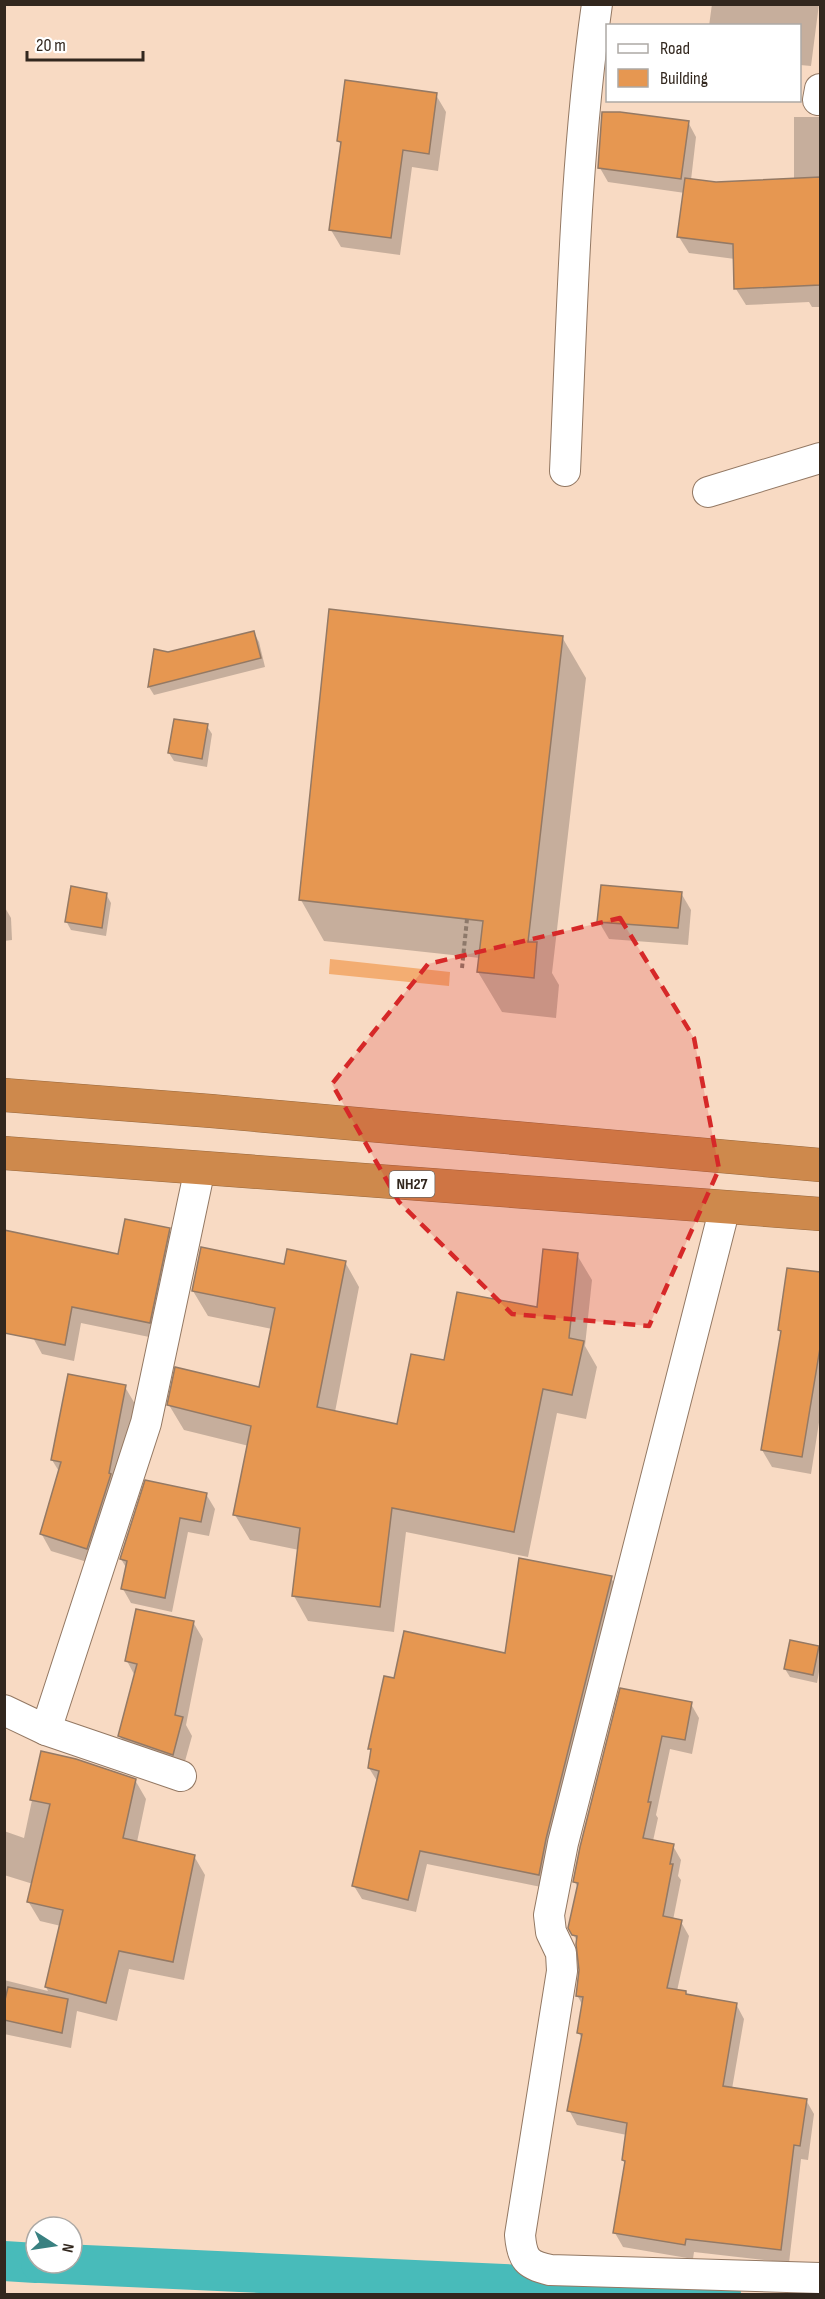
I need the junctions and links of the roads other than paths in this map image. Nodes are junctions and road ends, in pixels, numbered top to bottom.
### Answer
1 (597, 4) edge
2 (820, 458) edge
3 (565, 471) dead end
4 (708, 492) dead end
5 (4, 1095) edge
6 (4, 1153) edge
7 (819, 1164) edge
8 (200, 1168) junction
9 (725, 1207) junction
10 (820, 1214) edge
11 (4, 1710) edge
12 (46, 1730) junction
13 (181, 1776) dead end
14 (820, 2278) edge

1 - 3 street
2 - 4 street
5 - 7 highway
6 - 8 highway, NH27
8 - 9 highway, NH27
8 - 12 street
9 - 10 highway, NH27
9 - 14 street
11 - 12 street
12 - 13 street

